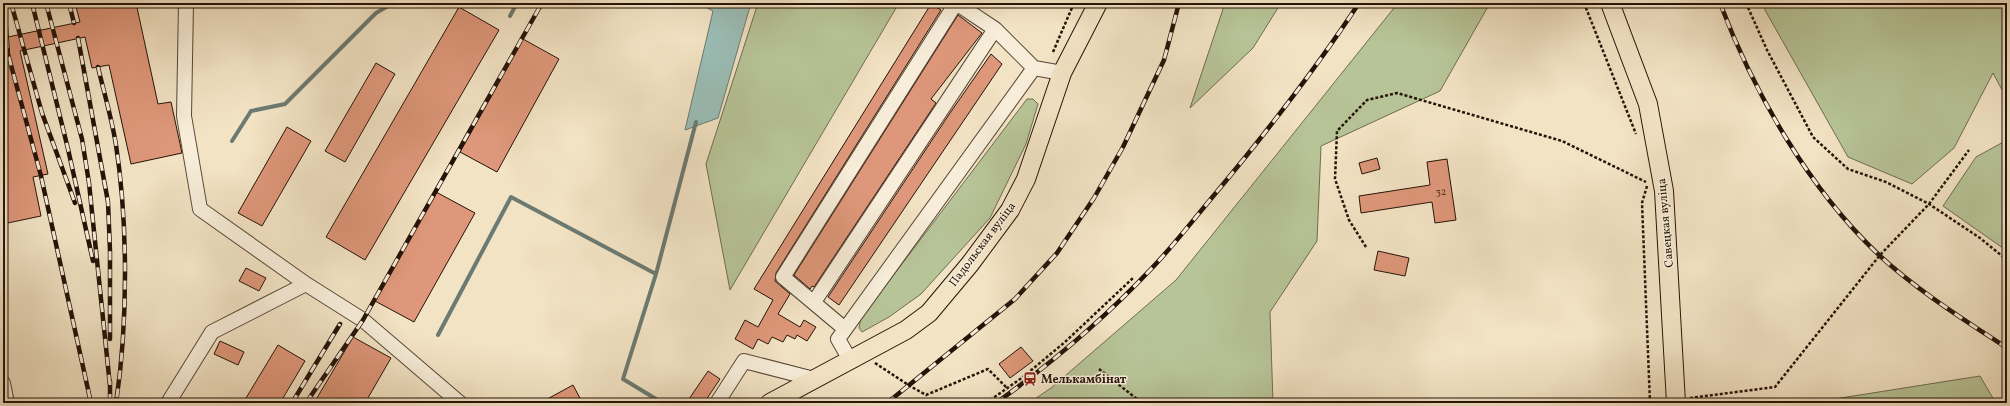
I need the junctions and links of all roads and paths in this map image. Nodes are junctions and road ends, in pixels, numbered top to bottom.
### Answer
1 (186, 3) edge
2 (956, 3) edge
3 (1074, 3) edge
4 (1098, 3) edge
5 (1584, 3) edge
6 (1610, 3) edge
7 (1746, 3) edge
8 (995, 29) junction
9 (1047, 70) junction
10 (1638, 141) dead end
11 (1969, 150) dead end
12 (1646, 176) dead end
13 (1648, 183) junction
14 (1664, 192) junction
15 (1929, 204) junction
16 (1366, 247) dead end
17 (2007, 260) edge
18 (1132, 278) dead end
19 (306, 284) junction
20 (814, 302) junction
21 (845, 329) junction
22 (856, 357) junction
23 (1099, 369) dead end
24 (814, 379) junction
25 (3, 383) edge
26 (1007, 388) junction
27 (1676, 401) edge
28 (7, 403) edge
29 (168, 403) edge
30 (460, 403) edge
31 (717, 403) edge
32 (770, 403) edge
33 (986, 403) edge
34 (1142, 403) edge
35 (1650, 403) edge

1 - 19 lane
2 - 8 lane
2 - 20 lane
3 - 9 path
4 - 9 main road, Падольская вуліца
5 - 10 path
6 - 14 main road, Савецкая вуліца
7 - 15 path
8 - 9 lane
8 - 20 lane
9 - 21 lane
9 - 22 main road, Падольская вуліца
11 - 15 path
12 - 13 path
13 - 14 path
13 - 16 path
13 - 35 path
14 - 27 main road, Савецкая вуліца
15 - 17 path
15 - 27 path
18 - 26 path
19 - 29 lane
19 - 30 lane
20 - 21 lane
21 - 22 lane
22 - 24 main road, Падольская вуліца
22 - 26 path
23 - 34 path
24 - 31 lane
24 - 32 main road, Падольская вуліца
25 - 28 lane
26 - 33 path

